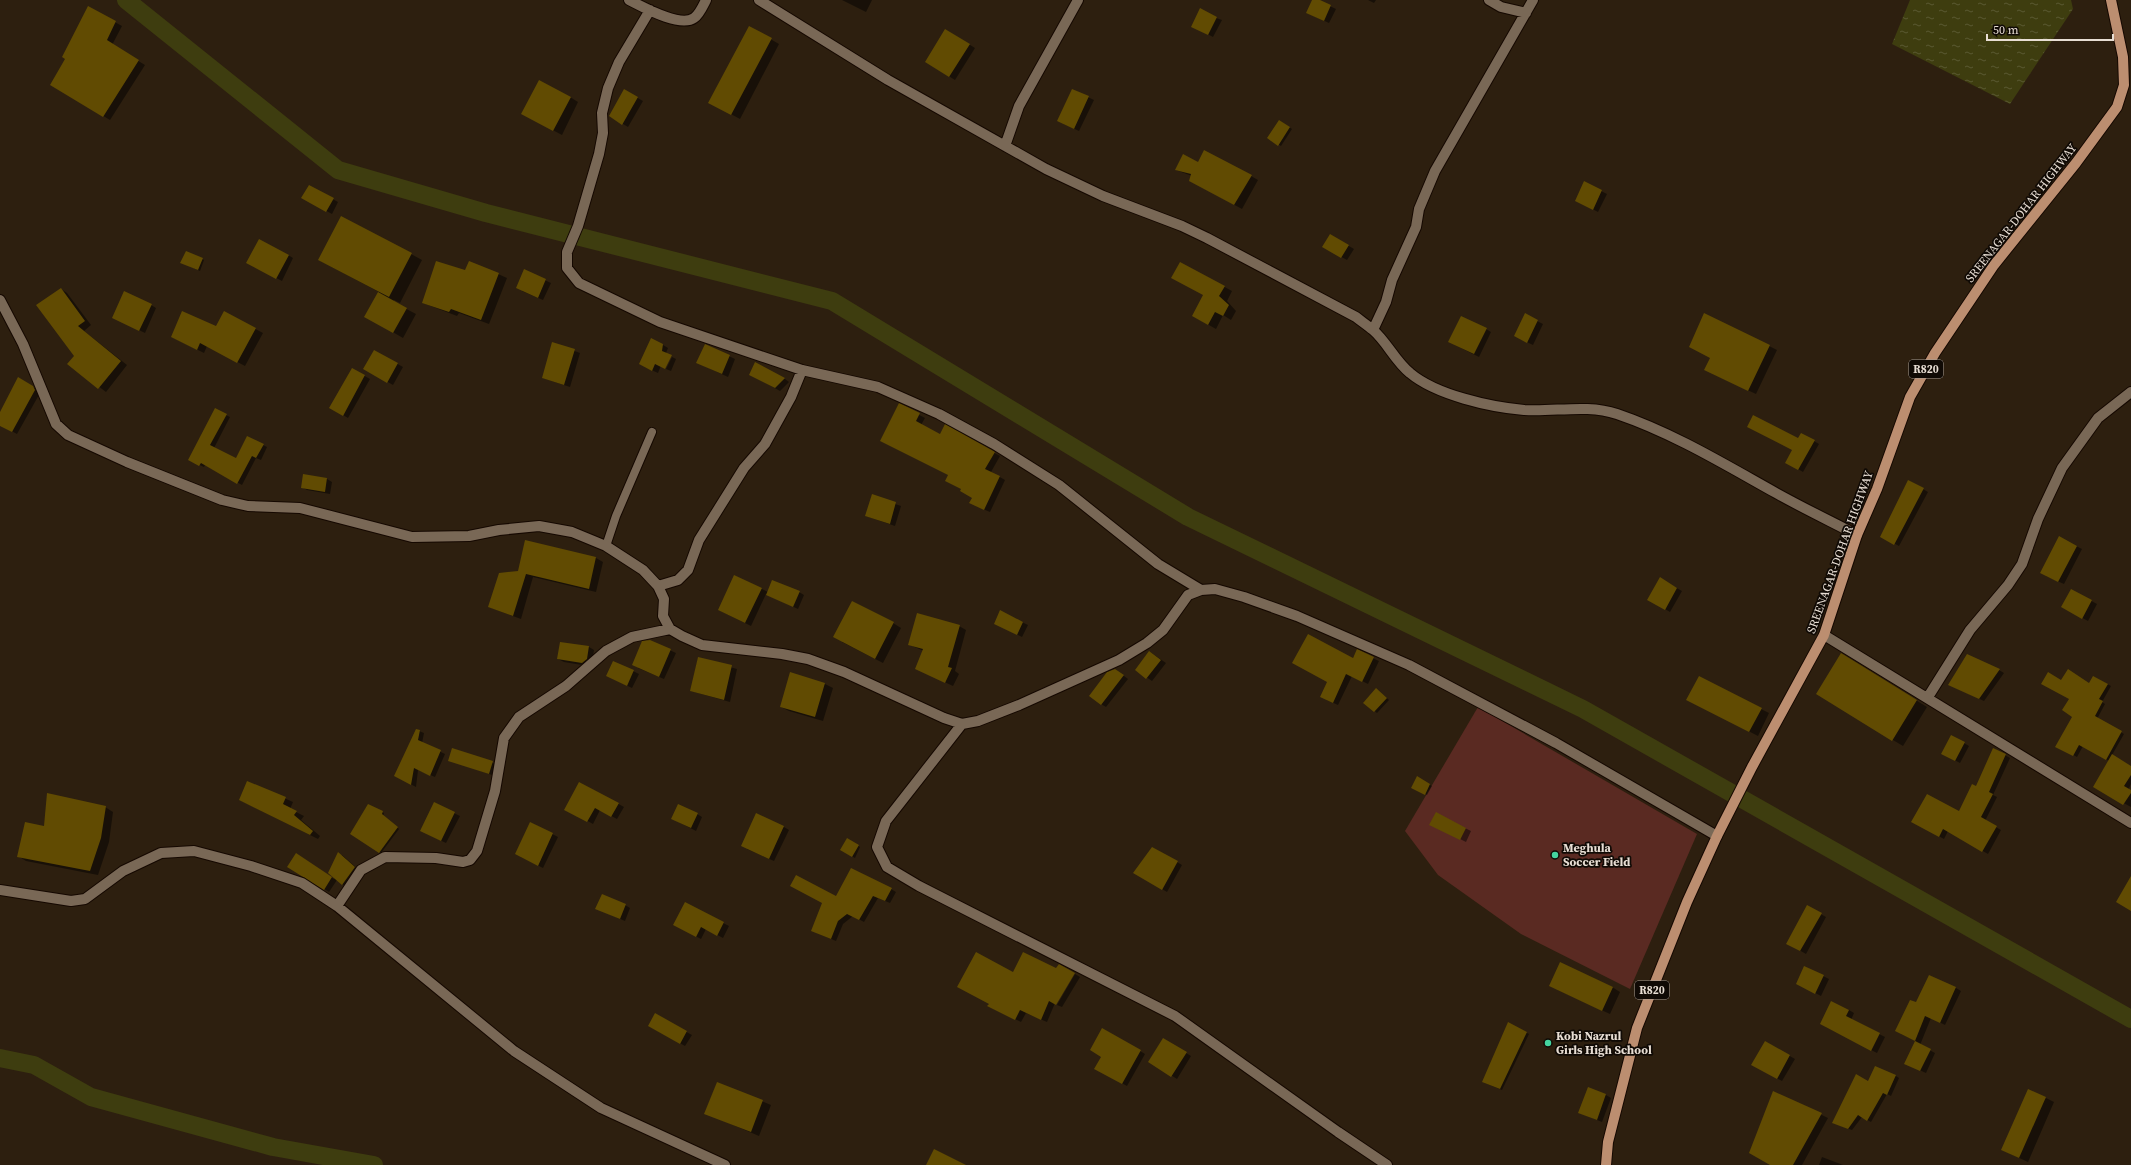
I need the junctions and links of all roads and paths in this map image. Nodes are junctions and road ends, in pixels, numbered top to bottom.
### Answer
1 (629, 0) edge
2 (706, 0) edge
3 (759, 0) edge
4 (1078, 0) edge
5 (1489, 0) edge
6 (1533, 0) edge
7 (2111, 0) edge
8 (650, 10) junction
9 (1526, 13) junction
10 (1005, 146) junction
11 (0, 300) edge
12 (1373, 330) junction
13 (802, 370) junction
14 (2131, 392) edge
15 (652, 432) dead end
16 (1857, 535) junction
17 (606, 546) junction
18 (658, 586) junction
19 (1201, 590) junction
20 (670, 628) junction
21 (1824, 635) junction
22 (1928, 697) junction
23 (962, 724) junction
24 (2131, 823) edge
25 (1717, 836) junction
26 (0, 890) edge
27 (337, 906) junction
28 (725, 1165) edge
29 (1387, 1165) edge
30 (1606, 1165) edge

1 - 8 street
2 - 8 street
3 - 10 street
4 - 10 street
5 - 9 street
6 - 9 street
7 - 16 main road, SREENAGAR-DOHAR HIGHWAY / R820
8 - 13 street
9 - 12 street
10 - 12 street
11 - 17 street
12 - 16 street
13 - 18 street
13 - 19 street
14 - 22 street
15 - 17 lane
16 - 21 main road, SREENAGAR-DOHAR HIGHWAY / R820
17 - 18 street
18 - 20 street
19 - 23 street
19 - 25 street
20 - 23 street
20 - 27 street
21 - 22 street
21 - 25 main road, SREENAGAR-DOHAR HIGHWAY / R820
22 - 24 street
23 - 29 street
25 - 30 main road, SREENAGAR-DOHAR HIGHWAY / R820
26 - 27 street
27 - 28 street

